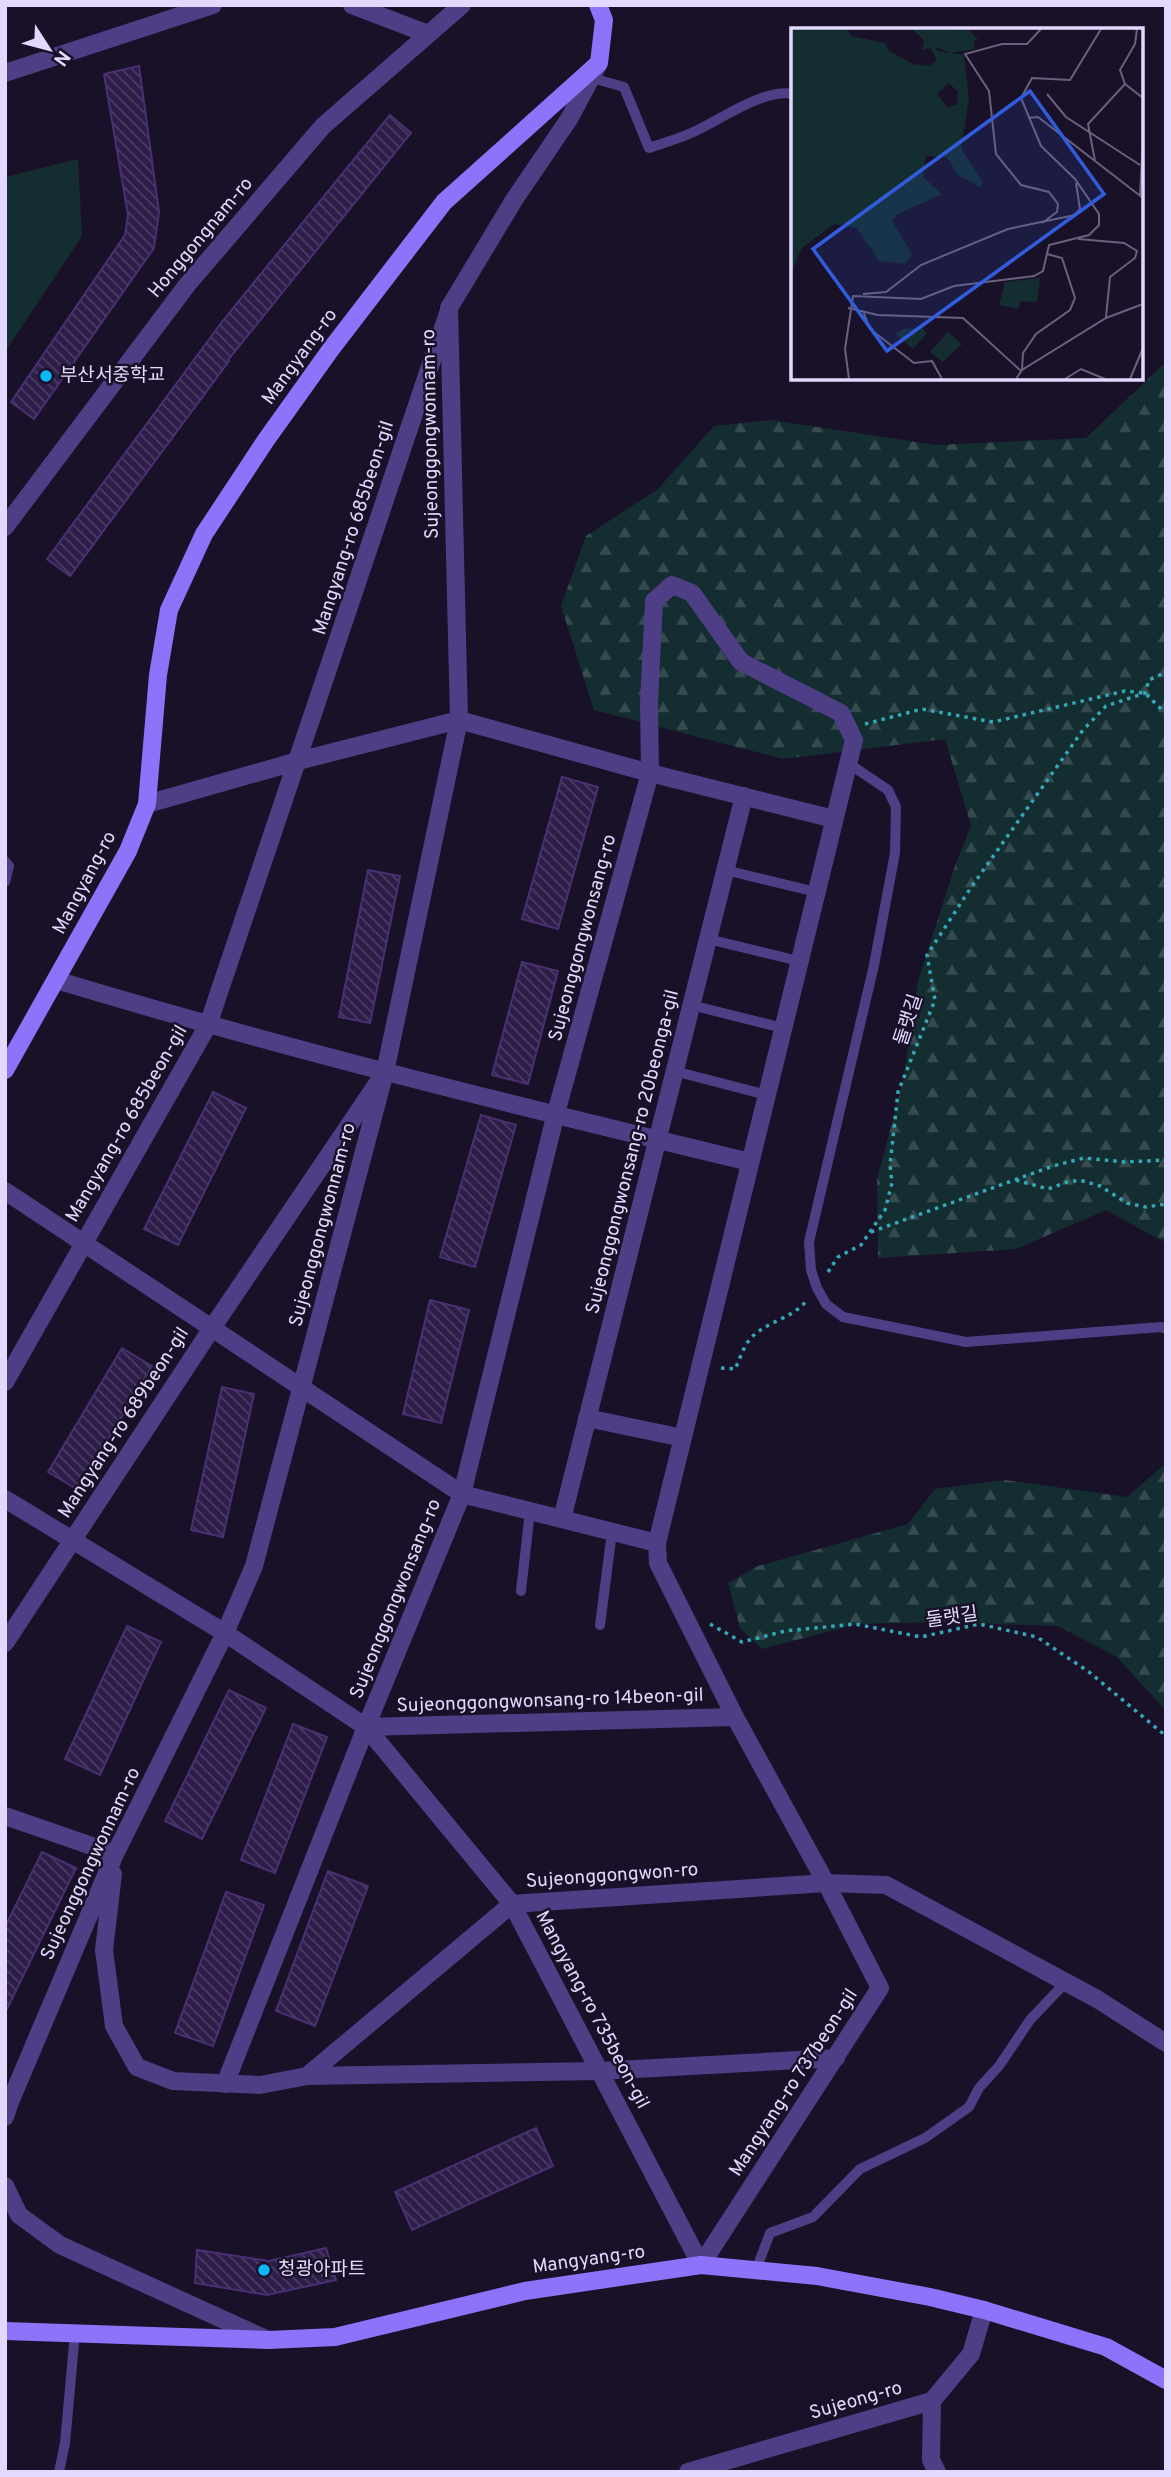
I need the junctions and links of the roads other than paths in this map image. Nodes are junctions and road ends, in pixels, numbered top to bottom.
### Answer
1 (213, 5) edge
2 (352, 5) edge
3 (462, 5) edge
4 (598, 5) edge
5 (428, 34) junction
6 (596, 70) junction
7 (5, 73) edge
8 (791, 94) edge
9 (449, 308) junction
10 (5, 527) edge
11 (459, 720) junction
12 (298, 761) junction
13 (848, 764) junction
14 (650, 773) junction
15 (744, 796) junction
16 (147, 804) junction
17 (834, 818) junction
18 (5, 861) edge
19 (725, 870) junction
20 (5, 882) edge
21 (816, 892) junction
22 (708, 939) junction
23 (799, 961) junction
24 (56, 980) junction
25 (691, 1005) junction
26 (208, 1026) junction
27 (783, 1028) junction
28 (5, 1070) edge
29 (674, 1071) junction
30 (385, 1072) junction
31 (767, 1095) junction
32 (556, 1113) junction
33 (657, 1139) junction
34 (750, 1161) junction
35 (5, 1191) edge
36 (82, 1244) junction
37 (212, 1328) junction
38 (1166, 1329) edge
39 (5, 1382) edge
40 (302, 1387) junction
41 (587, 1418) junction
42 (683, 1438) junction
43 (462, 1493) junction
44 (5, 1499) edge
45 (530, 1511) junction
46 (562, 1519) junction
47 (612, 1532) junction
48 (72, 1541) junction
49 (657, 1543) junction
50 (521, 1591) dead end
51 (600, 1625) dead end
52 (225, 1633) junction
53 (5, 1643) edge
54 (735, 1717) junction
55 (366, 1727) junction
56 (5, 1816) edge
57 (115, 1854) junction
58 (826, 1883) junction
59 (512, 1904) junction
60 (1066, 1982) junction
61 (1166, 2043) edge
62 (836, 2058) junction
63 (600, 2071) junction
64 (307, 2076) junction
65 (225, 2084) junction
66 (5, 2117) edge
67 (5, 2186) edge
68 (701, 2265) junction
69 (756, 2270) junction
70 (984, 2310) junction
71 (5, 2331) edge
72 (75, 2333) junction
73 (268, 2340) junction
74 (1166, 2380) edge
75 (932, 2401) junction
76 (60, 2472) edge
77 (688, 2472) edge
78 (937, 2472) edge

1 - 7 street
2 - 5 street
3 - 5 street, Honggongnam-ro
4 - 6 main road
5 - 10 street, Honggongnam-ro
6 - 8 lane
6 - 9 street, Sujeonggongwonnam-ro
6 - 16 main road, Mangyang-ro
9 - 11 street, Sujeonggongwonnam-ro
9 - 12 street, Mangyang-ro 685beon-gil
11 - 12 street
11 - 14 street
11 - 30 street, Sujeonggongwonnam-ro
12 - 16 street
12 - 26 street, Mangyang-ro 685beon-gil
13 - 14 street, Sujeonggongwonsang-ro
13 - 17 street
13 - 38 lane
14 - 15 street
14 - 32 street, Sujeonggongwonsang-ro
15 - 17 street
15 - 19 street, Sujeonggongwonsang-ro 20beonga-gil
16 - 24 main road, Mangyang-ro
17 - 21 street
18 - 20 lane
19 - 21 lane
19 - 22 street, Sujeonggongwonsang-ro 20beonga-gil
21 - 23 street
22 - 23 lane
22 - 25 street, Sujeonggongwonsang-ro 20beonga-gil
23 - 27 street
24 - 26 street
24 - 28 main road, Mangyang-ro
25 - 27 lane
25 - 29 street, Sujeonggongwonsang-ro 20beonga-gil
26 - 30 street, Mangyang-ro 685beon-gil
26 - 36 street, Mangyang-ro 685beon-gil
27 - 31 street
29 - 31 lane
29 - 33 street, Sujeonggongwonsang-ro 20beonga-gil
30 - 32 street
30 - 37 street, Mangyang-ro 689beon-gil
30 - 40 street, Sujeonggongwonnam-ro
31 - 34 street
32 - 33 street
32 - 43 street, Sujeonggongwonsang-ro
33 - 34 street
33 - 41 street, Sujeonggongwonsang-ro 20beonga-gil
34 - 42 street
35 - 36 street
36 - 37 street, Mangyang-ro 685beon-gil
36 - 39 street, Mangyang-ro 685beon-gil
37 - 40 street, Mangyang-ro 689beon-gil
37 - 48 street, Mangyang-ro 689beon-gil
40 - 43 street
40 - 52 street, Sujeonggongwonnam-ro
41 - 42 street
41 - 46 street, Sujeonggongwonsang-ro 20beonga-gil
42 - 49 street
43 - 45 street
43 - 55 street, Sujeonggongwonsang-ro
44 - 48 street
45 - 46 street
45 - 50 lane
46 - 47 street
47 - 49 street
47 - 51 lane
48 - 52 street, Mangyang-ro 689beon-gil
48 - 53 street, Mangyang-ro 689beon-gil
49 - 54 street
52 - 55 street
52 - 57 street, Sujeonggongwonnam-ro
54 - 55 street, Sujeonggongwonsang-ro 14beon-gil
54 - 58 street
55 - 59 street, Mangyang-ro 735beon-gil
55 - 65 street, Sujeonggongwonsang-ro
56 - 57 street
57 - 65 street, Sujeonggongwon-ro
57 - 66 street, Sujeonggongwonnam-ro
58 - 59 street, Sujeonggongwon-ro
58 - 60 street, Sujeonggongwon-ro
58 - 62 street, Mangyang-ro 737beon-gil
59 - 63 street, Mangyang-ro 735beon-gil
59 - 64 street, Sujeonggongwon-ro
60 - 61 street, Sujeonggongwon-ro
60 - 69 lane
62 - 63 street
62 - 68 street, Mangyang-ro 737beon-gil
63 - 64 street
63 - 68 street, Mangyang-ro 735beon-gil
64 - 65 street, Sujeonggongwon-ro
67 - 73 street
68 - 69 main road, Mangyang-ro
68 - 73 main road, Mangyang-ro
69 - 70 main road, Mangyang-ro
70 - 74 main road, Mangyang-ro
70 - 75 street, Sujeong-ro
71 - 72 main road, Mangyang-ro
72 - 73 main road, Mangyang-ro
72 - 76 lane
75 - 77 street, Sujeong-ro
75 - 78 street

